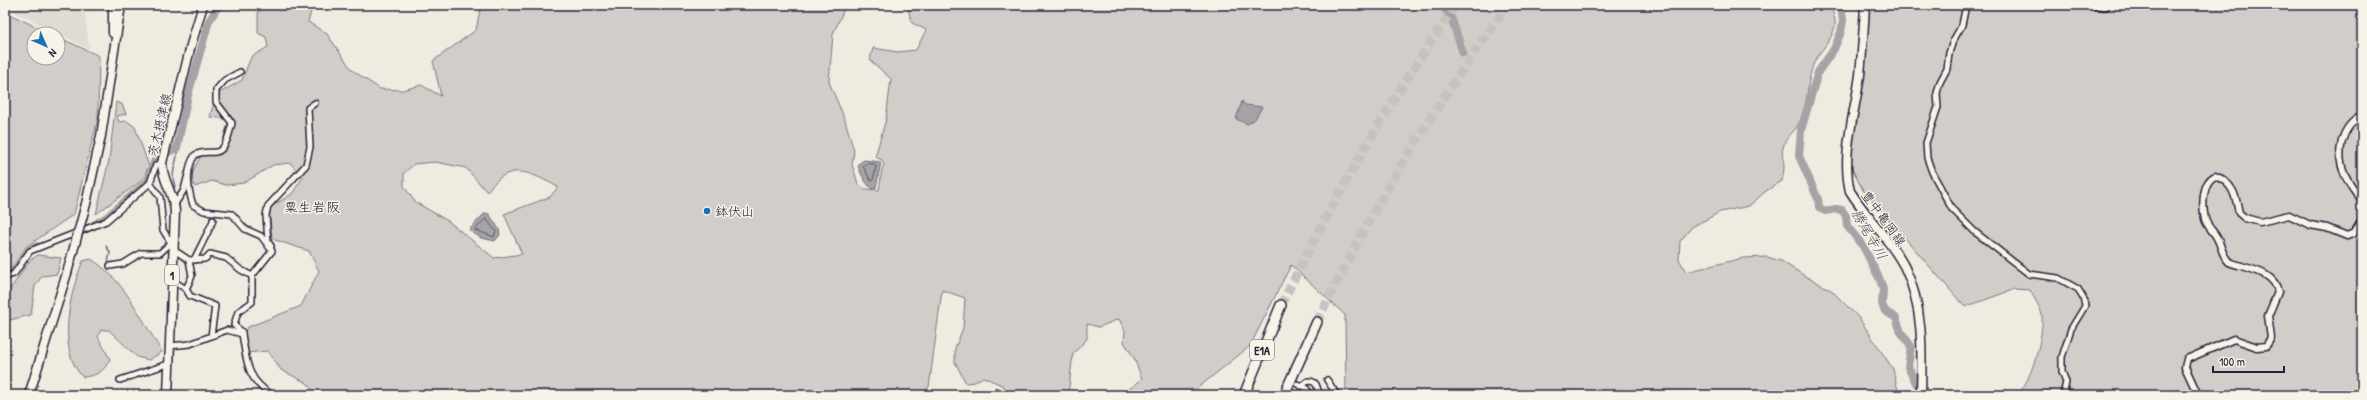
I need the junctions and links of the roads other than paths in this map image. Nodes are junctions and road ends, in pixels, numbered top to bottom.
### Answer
1 (113, 5) edge
2 (121, 5) edge
3 (203, 5) edge
4 (1865, 5) edge
5 (1966, 5) edge
6 (2088, 5) edge
7 (2108, 5) edge
8 (114, 49) junction
9 (240, 72) dead end
10 (315, 103) dead end
11 (2362, 116) edge
12 (163, 158) junction
13 (189, 173) junction
14 (150, 183) junction
15 (2362, 202) edge
16 (175, 204) junction
17 (213, 220) dead end
18 (2362, 220) edge
19 (172, 244) junction
20 (272, 251) junction
21 (192, 260) junction
22 (110, 266) dead end
23 (252, 276) junction
24 (5, 277) edge
25 (172, 280) junction
26 (186, 289) junction
27 (1281, 305) tunnel mouth
28 (1317, 322) tunnel mouth
29 (242, 334) junction
30 (211, 336) junction
31 (170, 346) junction
32 (168, 364) junction
33 (120, 380) dead end
34 (1327, 380) dead end
35 (29, 395) edge
36 (168, 395) edge
37 (272, 395) edge
38 (1244, 395) edge
39 (1284, 395) edge
40 (1311, 395) edge
41 (1319, 395) edge
42 (1336, 395) edge
43 (1921, 395) edge
44 (2063, 395) edge
45 (2198, 395) edge

1 - 8 main road
2 - 8 main road
3 - 12 main road, 茨木摂津線 / 1
4 - 43 main road, 豊中亀岡線
5 - 44 street
6 - 7 street
8 - 35 main road, bridge
9 - 13 street
10 - 20 street
11 - 15 street
12 - 14 street
12 - 16 main road, 茨木摂津線 / 1
13 - 16 street
13 - 20 street
14 - 19 street
14 - 24 street
16 - 19 main road, 茨木摂津線 / 1
17 - 21 street
18 - 45 street
19 - 21 street
19 - 22 street
19 - 25 main road, 茨木摂津線 / 1
20 - 23 street
21 - 23 street
21 - 26 street
23 - 29 street
25 - 26 street
25 - 31 main road, 茨木摂津線 / 1
26 - 30 street
27 - 38 highway, E1A
28 - 39 highway
29 - 30 street
29 - 37 street
30 - 31 street
31 - 32 main road, 茨木摂津線 / 1
32 - 33 street
32 - 36 main road, 茨木摂津線 / 1
34 - 42 street
40 - 41 street

